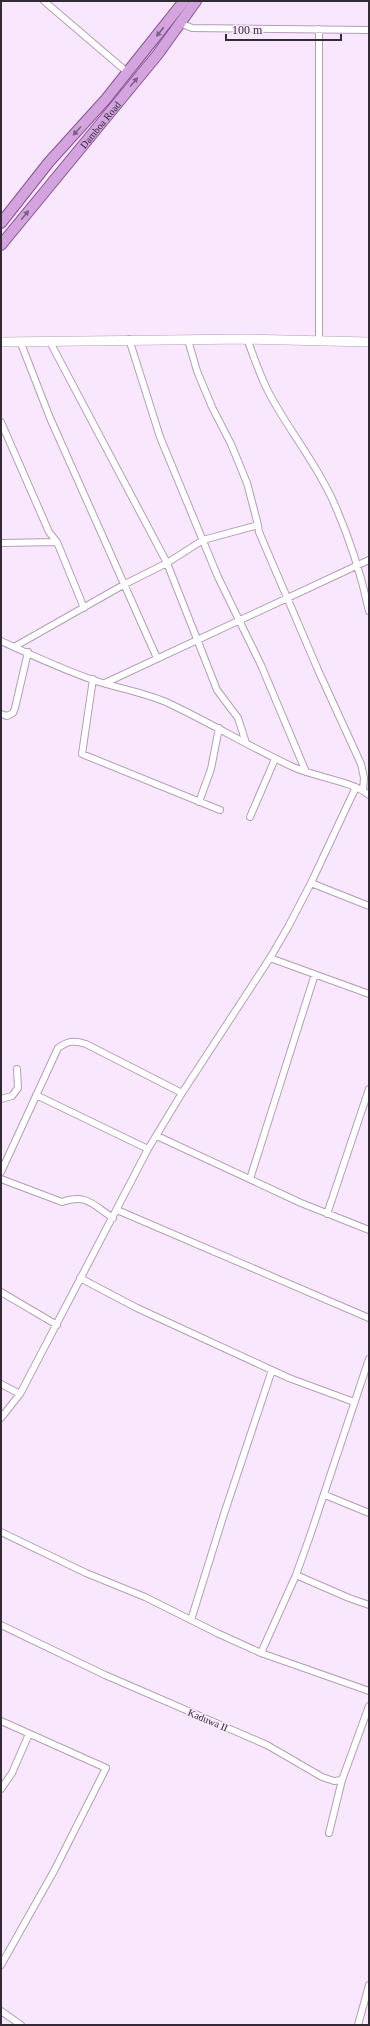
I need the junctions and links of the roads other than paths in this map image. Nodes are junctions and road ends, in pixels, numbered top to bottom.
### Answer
1 (44, 1) edge
2 (184, 1) edge
3 (196, 1) edge
4 (180, 22) junction
5 (319, 29) junction
6 (369, 30) edge
7 (127, 72) junction
8 (106, 99) junction
9 (115, 104) junction
10 (1, 223) edge
11 (1, 245) edge
12 (129, 339) junction
13 (247, 339) junction
14 (188, 340) junction
15 (319, 341) junction
16 (1, 342) edge
17 (20, 342) junction
18 (50, 342) junction
19 (369, 342) edge
20 (1, 422) edge
21 (8, 439) junction
22 (1, 443) edge
23 (258, 524) junction
24 (203, 540) junction
25 (57, 542) junction
26 (1, 543) edge
27 (369, 560) edge
28 (167, 563) junction
29 (358, 566) junction
30 (125, 584) junction
31 (288, 599) junction
32 (84, 608) junction
33 (369, 611) edge
34 (241, 621) junction
35 (196, 640) junction
36 (1, 641) edge
37 (14, 647) junction
38 (28, 652) junction
39 (157, 658) junction
40 (93, 680) junction
41 (105, 683) junction
42 (1, 714) edge
43 (219, 728) junction
44 (246, 743) junction
45 (275, 759) junction
46 (306, 772) junction
47 (356, 787) junction
48 (362, 790) junction
49 (369, 795) edge
50 (199, 802) junction
51 (220, 810) dead end
52 (250, 817) dead end
53 (311, 883) junction
54 (369, 906) edge
55 (270, 958) junction
56 (315, 974) junction
57 (369, 994) edge
58 (17, 1069) dead end
59 (369, 1090) edge
60 (182, 1093) junction
61 (36, 1095) junction
62 (1, 1099) edge
63 (157, 1136) junction
64 (148, 1149) junction
65 (1, 1172) edge
66 (1, 1179) edge
67 (250, 1180) junction
68 (117, 1210) junction
69 (327, 1214) junction
70 (113, 1218) junction
71 (369, 1230) edge
72 (80, 1278) junction
73 (1, 1292) edge
74 (369, 1318) edge
75 (57, 1325) junction
76 (369, 1359) edge
77 (272, 1370) junction
78 (1, 1384) edge
79 (20, 1394) junction
80 (354, 1402) junction
81 (1, 1418) edge
82 (325, 1495) junction
83 (369, 1512) edge
84 (1, 1532) edge
85 (296, 1575) junction
86 (369, 1605) edge
87 (191, 1620) junction
88 (1, 1625) edge
89 (261, 1653) junction
90 (369, 1691) edge
91 (369, 1706) edge
92 (1, 1721) edge
93 (28, 1734) junction
94 (342, 1780) junction
95 (1, 1789) edge
96 (329, 1833) dead end
97 (1, 1965) edge
98 (369, 1985) edge
99 (1, 2011) edge
100 (21, 2025) edge
101 (358, 2025) edge

1 - 7 street
2 -> 7 main road, Damboa Road
3 - 4 main road, Damboa Road
4 - 5 street
9 -> 4 main road, Damboa Road
5 - 6 street
5 - 15 street
7 - 8 main road, Damboa Road
8 - 9 main road
8 -> 10 main road, Damboa Road
11 -> 9 main road, Damboa Road
12 - 14 street
12 - 18 street
12 - 24 street
13 - 14 street
13 - 15 street
13 - 29 street
14 - 23 street
15 - 19 street
16 - 17 street
17 - 18 street
17 - 30 street
18 - 28 street
20 - 21 street
21 - 22 street
21 - 25 street
23 - 24 street
23 - 31 street
24 - 28 street
24 - 34 street
25 - 26 street
25 - 32 street
27 - 29 street
28 - 30 street
28 - 35 street
29 - 31 street
29 - 33 street
30 - 32 street
30 - 39 street
31 - 34 street
31 - 48 street
32 - 37 street
34 - 35 street
34 - 46 street
35 - 39 street
35 - 44 street
36 - 37 street
37 - 38 street
38 - 40 street
38 - 42 street
39 - 41 street
40 - 41 street
40 - 50 street
41 - 43 street
43 - 44 street
43 - 50 street
44 - 45 street
45 - 46 street
45 - 52 street
46 - 47 street
47 - 48 street
47 - 53 street
48 - 49 street
50 - 51 street
53 - 54 street
53 - 55 street
55 - 56 street
55 - 60 street
56 - 57 street
56 - 67 street
58 - 62 street
59 - 69 street
60 - 61 street
60 - 63 street
61 - 64 street
61 - 65 street
63 - 64 street
63 - 67 street
64 - 68 street
66 - 70 street
67 - 69 street
68 - 70 street
68 - 74 street
69 - 71 street
70 - 72 street
72 - 75 street
72 - 77 street
73 - 75 street
75 - 79 street
76 - 80 street
77 - 80 street
77 - 87 street
78 - 79 street
79 - 81 street
80 - 82 street
82 - 83 street
82 - 85 street
84 - 87 street
85 - 86 street
85 - 89 street
87 - 89 street
88 - 94 street, Kaduwa II
89 - 90 street
91 - 94 street
92 - 93 street
93 - 95 street
93 - 97 street
94 - 96 street
98 - 101 street
99 - 100 street

